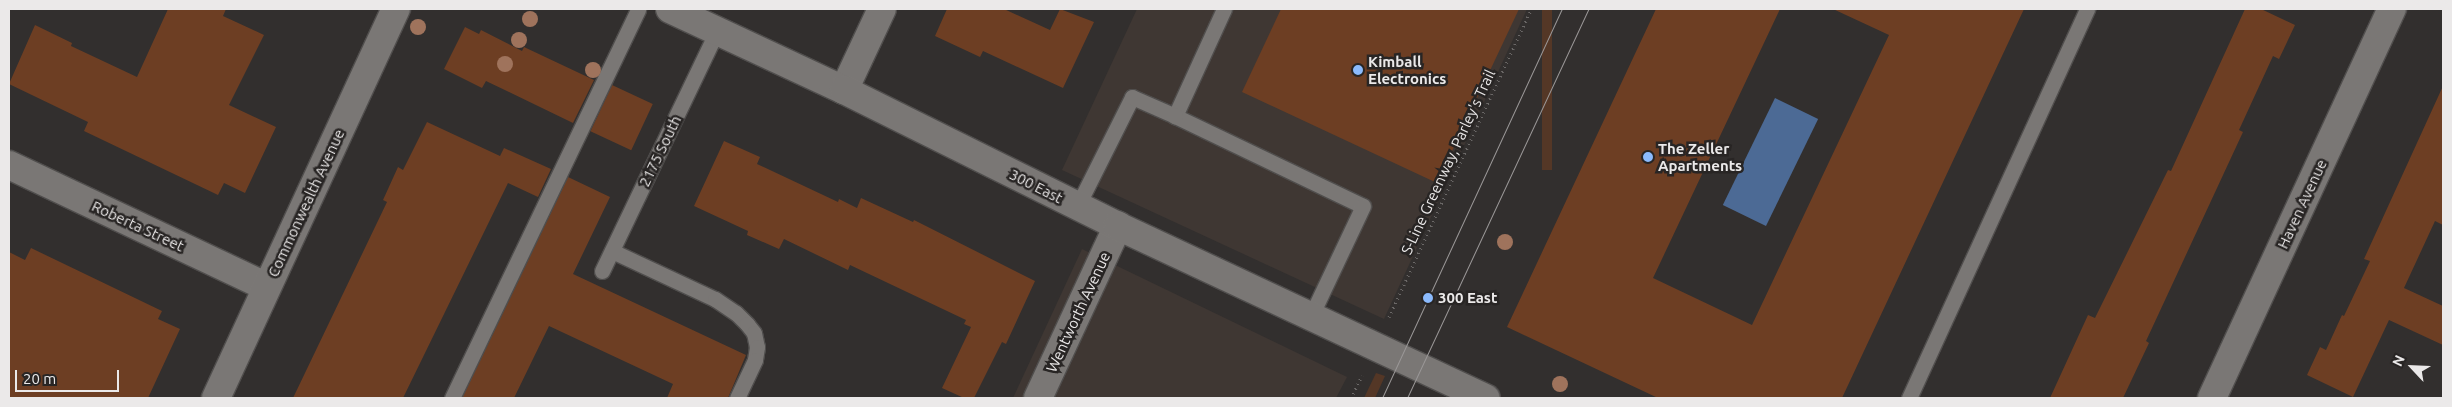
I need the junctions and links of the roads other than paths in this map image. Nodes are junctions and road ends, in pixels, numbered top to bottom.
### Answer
1 (396, 9) edge
2 (638, 9) edge
3 (670, 9) edge
4 (882, 9) edge
5 (1224, 9) edge
6 (2086, 9) edge
7 (2392, 9) edge
8 (717, 31) junction
9 (844, 90) junction
10 (1175, 116) junction
11 (9, 164) edge
12 (1077, 206) junction
13 (1118, 226) junction
14 (612, 251) junction
15 (602, 271) dead end
16 (268, 287) junction
17 (1310, 316) junction
18 (216, 398) edge
19 (452, 398) edge
20 (737, 398) edge
21 (1038, 398) edge
22 (1486, 398) edge
23 (1909, 398) edge
24 (2212, 398) edge

1 - 16 street, Commonwealth Avenue
2 - 19 lane
3 - 8 street, 300 East
4 - 9 street
5 - 10 lane
6 - 23 lane
7 - 24 street, Haven Avenue
8 - 9 street, 300 East
8 - 14 lane, 2175 South
9 - 12 street, 300 East
10 - 12 lane
10 - 17 lane
11 - 16 street, Roberta Street
12 - 13 street, 300 East
13 - 17 street, 300 East
13 - 21 street, Wentworth Avenue
14 - 15 lane, 2175 South
14 - 20 lane
16 - 18 street, Commonwealth Avenue
17 - 22 street, 300 East

